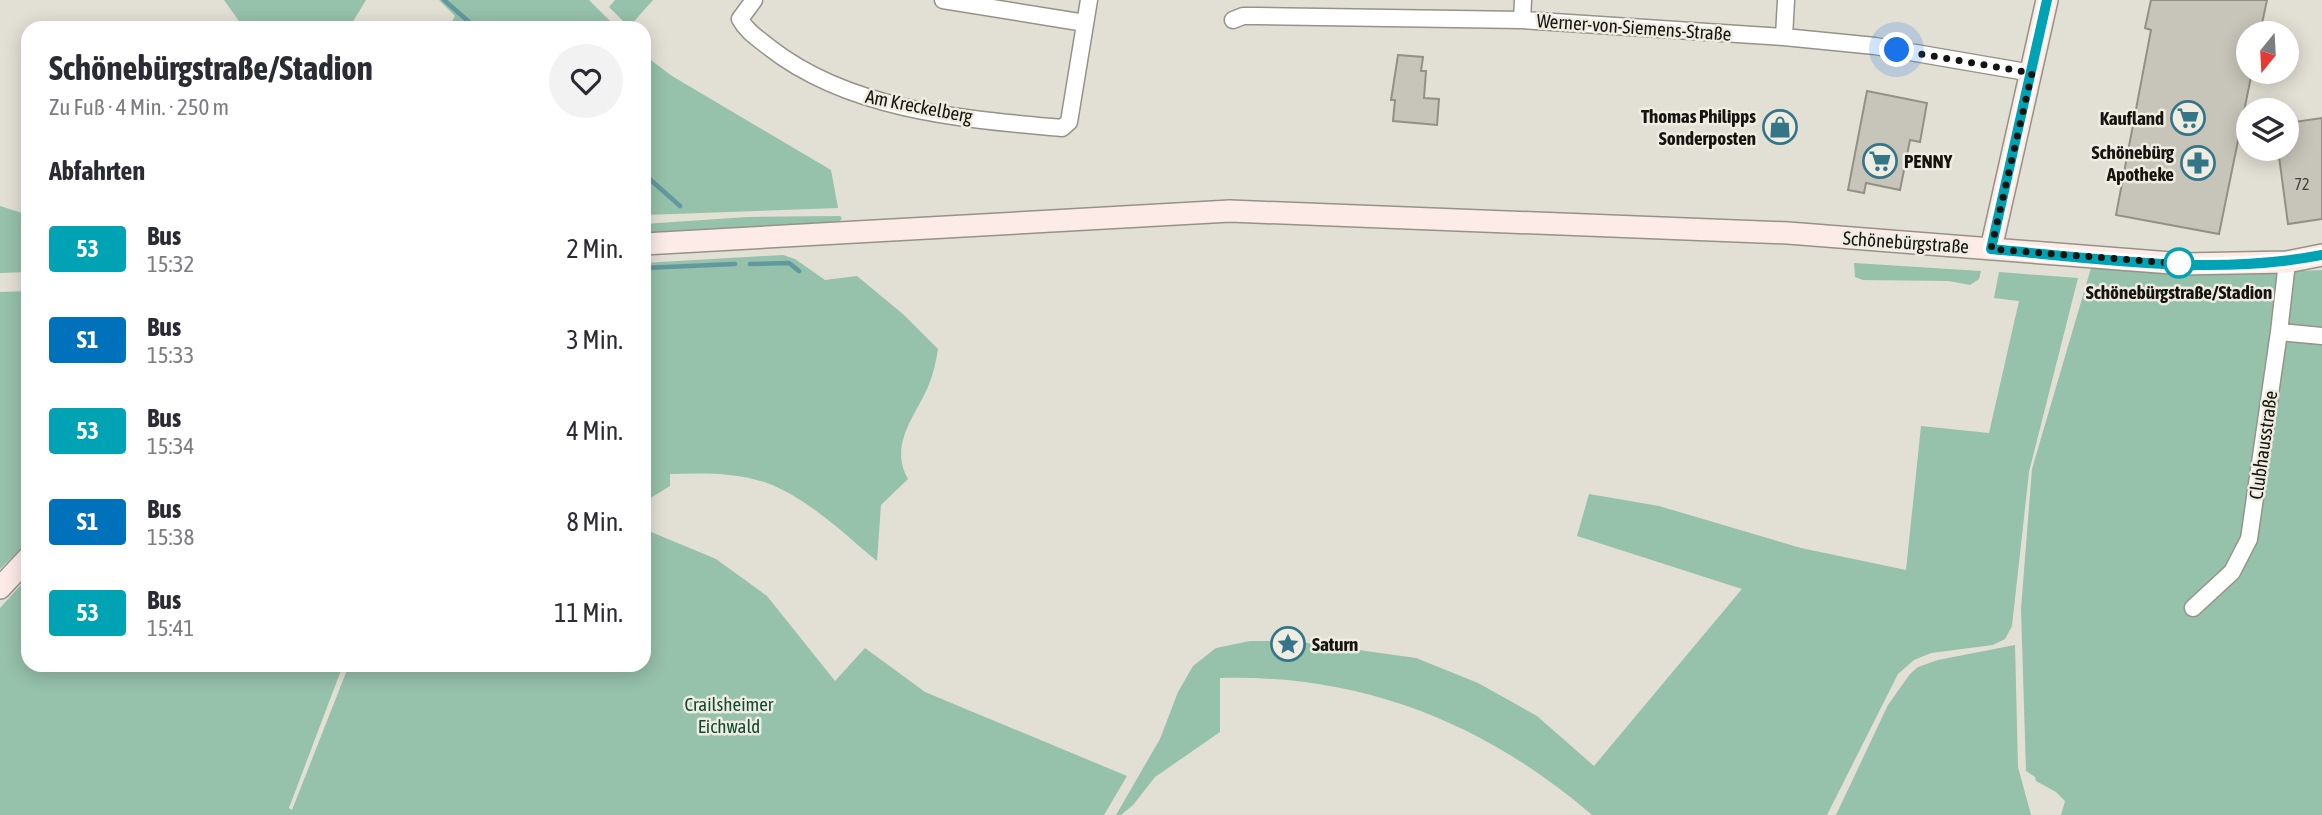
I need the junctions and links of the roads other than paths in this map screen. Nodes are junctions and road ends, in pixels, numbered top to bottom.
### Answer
1 (754, 0) edge
2 (943, 0) edge
3 (1089, 0) edge
4 (1523, 0) edge
5 (1786, 0) edge
6 (2047, 0) edge
7 (1233, 20) dead end
8 (1522, 20) junction
9 (1086, 23) junction
10 (1784, 37) junction
11 (2032, 73) junction
12 (651, 244) edge
13 (1991, 249) junction
14 (2322, 256) edge
15 (2287, 262) junction
16 (2279, 332) junction
17 (2322, 336) edge
18 (21, 566) edge
19 (0, 589) edge
20 (2193, 608) dead end

1 - 9 street, Am Kreckelberg
2 - 9 street
3 - 9 street
4 - 8 street
5 - 10 street
6 - 11 main road
7 - 8 street, Werner-von-Siemens-Straße
8 - 10 street, Werner-von-Siemens-Straße
10 - 11 street, Werner-von-Siemens-Straße
11 - 13 main road
12 - 13 main road, Schönebürgstraße
13 - 15 main road, Schönebürgstraße
14 - 15 main road, Schönebürgstraße
15 - 16 street, Clubhausstraße
16 - 17 street
16 - 20 street, Clubhausstraße
18 - 19 main road

